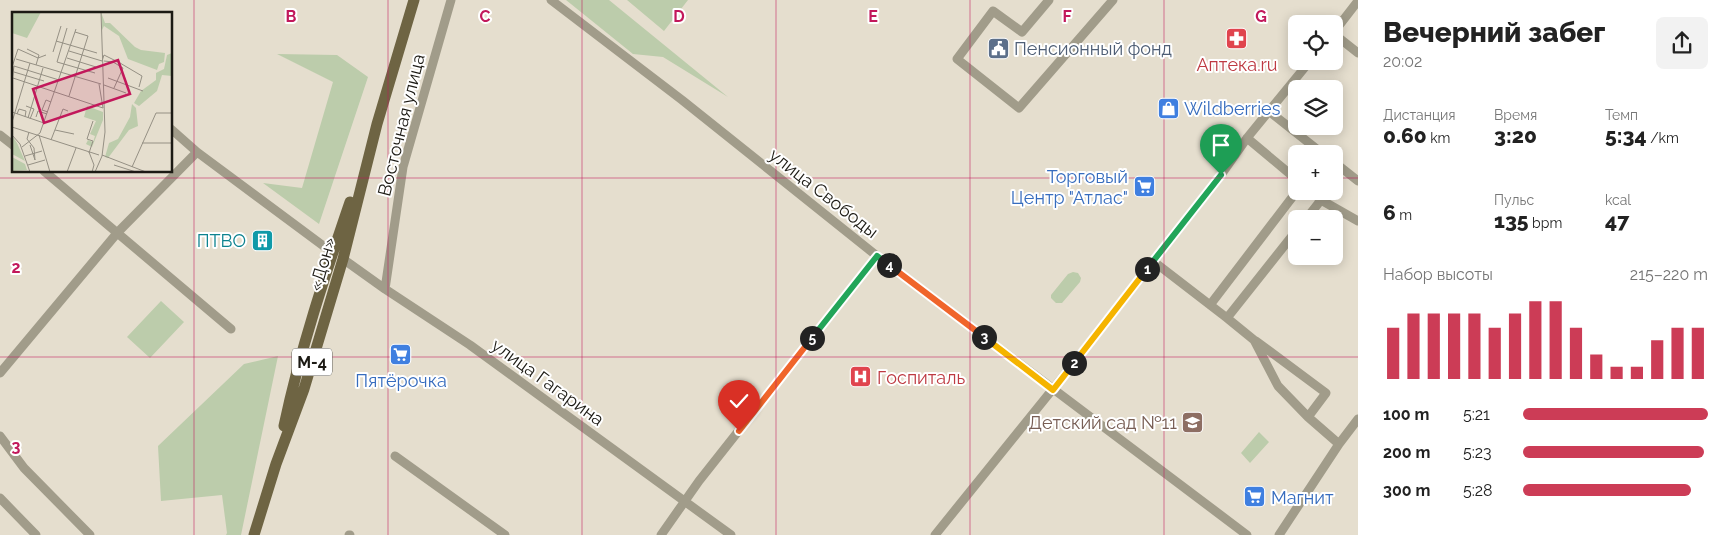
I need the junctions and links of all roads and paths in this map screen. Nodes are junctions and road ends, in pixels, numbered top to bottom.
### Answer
1 (414, 0) edge
2 (451, 0) edge
3 (551, 0) edge
4 (1049, 0) edge
5 (1113, 0) edge
6 (1358, 1) edge
7 (1343, 21) edge
8 (1343, 40) edge
9 (1358, 53) edge
10 (1303, 70) edge
11 (1270, 112) junction
12 (172, 130) edge
13 (0, 135) edge
14 (1247, 138) junction
15 (12, 144) edge
16 (1312, 145) edge
17 (197, 152) junction
18 (1343, 169) edge
19 (45, 172) edge
20 (1288, 172) edge
21 (1358, 181) edge
22 (1290, 200) edge
23 (1321, 200) joint
24 (1313, 210) edge
25 (1358, 221) edge
26 (118, 232) junction
27 (1288, 241) edge
28 (338, 256) junction
29 (877, 256) junction
30 (1154, 261) junction
31 (385, 289) junction
32 (1210, 305) junction
33 (1227, 318) junction
34 (232, 330) dead end
35 (1254, 340) junction
36 (0, 373) edge
37 (1053, 390) junction
38 (1308, 417) junction
39 (1358, 419) edge
40 (0, 436) edge
41 (1339, 444) junction
42 (395, 456) dead end
43 (0, 498) edge
44 (685, 503) junction
45 (36, 535) edge
46 (90, 535) edge
47 (254, 535) edge
48 (505, 535) edge
49 (661, 535) edge
50 (731, 535) edge
51 (935, 535) edge
52 (1247, 535) edge
53 (1279, 535) edge

1 - 28 main road
2 - 31 street, Восточная улица
3 - 29 street, улица Свободы
4 - 5 street
6 - 7 street
8 - 9 street
10 - 11 street
11 - 14 street
11 - 16 street
12 - 17 street, улица Гагарина
13 - 15 street
14 - 20 street
14 - 30 street
17 - 26 street
17 - 28 street, улица Гагарина
18 - 21 street
19 - 26 street
22 - 32 street
23 - 24 street
23 - 25 street
26 - 34 street
26 - 36 street
27 - 33 street
28 - 31 street, улица Гагарина
28 - 47 main road
29 - 37 street, улица Свободы
29 - 44 street
30 - 32 street
30 - 37 street
31 - 44 street, улица Гагарина
32 - 33 street
33 - 35 street
35 - 38 street
35 - 38 street
37 - 51 street
37 - 52 street, улица Свободы
38 - 41 street
39 - 41 street
40 - 46 street
41 - 53 street
42 - 48 street
43 - 45 street
44 - 49 street
44 - 50 street, улица Гагарина

